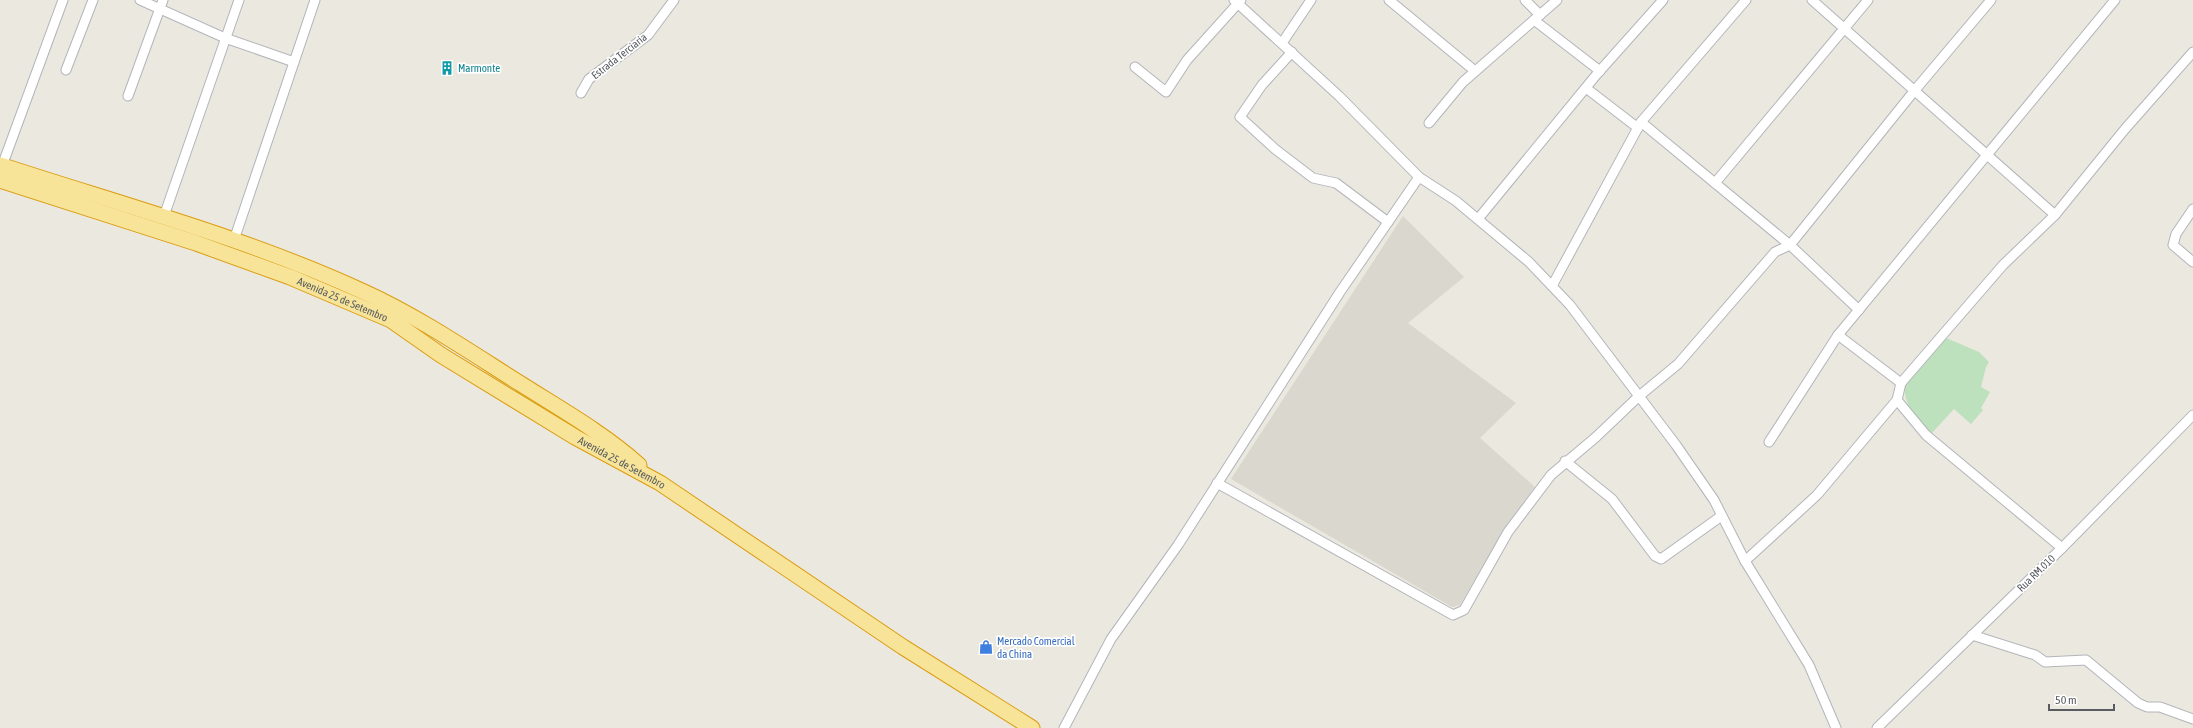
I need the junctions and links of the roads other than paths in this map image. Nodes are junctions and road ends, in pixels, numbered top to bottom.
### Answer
1 (63, 0) edge
2 (93, 0) edge
3 (140, 0) edge
4 (239, 0) edge
5 (314, 0) edge
6 (674, 0) edge
7 (1311, 0) edge
8 (1389, 0) edge
9 (1525, 0) edge
10 (1557, 0) edge
11 (1663, 0) edge
12 (1746, 0) edge
13 (1812, 0) edge
14 (1868, 0) edge
15 (1991, 0) edge
16 (2115, 0) edge
17 (1238, 1) edge
18 (161, 4) edge
19 (1537, 18) junction
20 (1845, 28) junction
21 (225, 38) junction
22 (1282, 43) junction
23 (1292, 52) junction
24 (2193, 52) edge
25 (294, 62) junction
26 (1135, 67) dead end
27 (66, 70) dead end
28 (1475, 71) junction
29 (1600, 71) junction
30 (1586, 88) junction
31 (1915, 90) junction
32 (581, 93) dead end
33 (128, 96) dead end
34 (1430, 123) dead end
35 (1640, 125) junction
36 (1987, 154) junction
37 (1, 170) edge
38 (1419, 177) junction
39 (1715, 183) junction
40 (2193, 209) edge
41 (2055, 215) junction
42 (164, 216) junction
43 (1478, 219) junction
44 (1388, 222) junction
45 (234, 240) junction
46 (1790, 245) junction
47 (2193, 262) edge
48 (1544, 278) junction
49 (1552, 286) junction
50 (1564, 298) junction
51 (1858, 310) junction
52 (1838, 335) junction
53 (1901, 383) junction
54 (1638, 397) junction
55 (1898, 400) junction
56 (2193, 415) edge
57 (1768, 442) dead end
58 (1565, 461) junction
59 (1217, 483) junction
60 (660, 484) junction
61 (1720, 517) junction
62 (2062, 548) junction
63 (1745, 561) junction
64 (1972, 635) junction
65 (2193, 719) edge
66 (1032, 728) edge
67 (1064, 728) edge
68 (1836, 728) edge
69 (1877, 728) edge

1 - 37 street
2 - 27 street
3 - 18 street
4 - 21 street
5 - 25 street
6 - 32 street, Estrada Terciaria
7 - 22 street
8 - 28 street
9 - 19 street
10 - 19 street
11 - 29 street
12 - 35 street
13 - 20 street
14 - 20 street
15 - 31 street
16 - 36 street
17 - 22 street
17 - 26 street
18 - 21 street
18 - 33 street
19 - 28 street
19 - 29 street
20 - 31 street
20 - 39 street
21 - 25 street
21 - 42 street
22 - 23 street
23 - 38 street
23 - 44 street
24 - 41 street
25 - 45 street
28 - 34 street
29 - 30 street
30 - 35 street
30 - 43 street
31 - 36 street
31 - 46 street
35 - 39 street
35 - 49 street
36 - 41 street
36 - 51 street
37 - 42 highway, Avenida 25 de Setembro
37 - 60 highway, Avenida 25 de Setembro
38 - 43 street
38 - 44 street
39 - 46 street
40 - 47 street
41 - 53 street
42 - 45 highway, Avenida 25 de Setembro
43 - 48 street
44 - 59 street
45 - 60 highway, Avenida 25 de Setembro
46 - 51 street
46 - 54 street
48 - 49 street
48 - 50 street
49 - 50 street
50 - 54 street
51 - 52 street
52 - 53 street
52 - 57 street
53 - 55 street
54 - 58 street
54 - 61 street
55 - 62 street
55 - 63 street
56 - 62 street, Rua RM.010
58 - 59 street
58 - 61 street
59 - 67 street
60 - 66 highway
61 - 63 street
62 - 64 street, Rua RM.010
63 - 68 street
64 - 65 street
64 - 69 street, Rua RM.010

